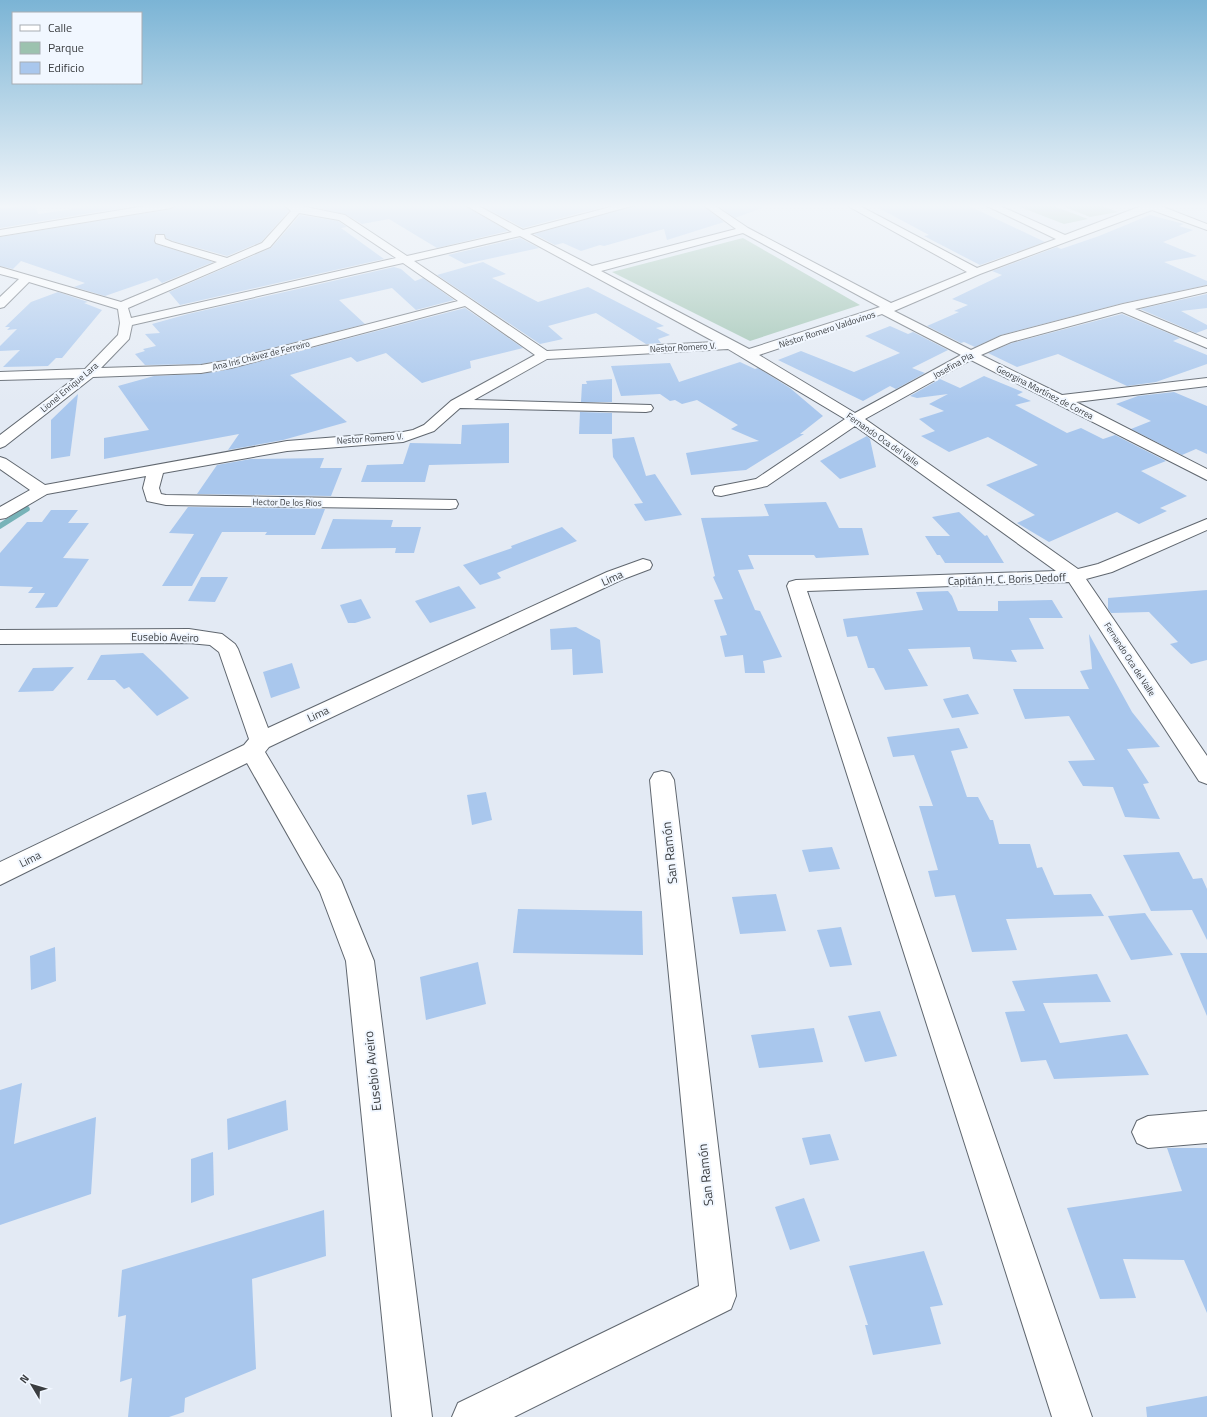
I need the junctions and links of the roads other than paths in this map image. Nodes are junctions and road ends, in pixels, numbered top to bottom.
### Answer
1 (4, 271) edge
2 (203, 271) edge
3 (354, 271) edge
4 (424, 271) edge
5 (594, 271) edge
6 (818, 271) edge
7 (976, 272) edge
8 (27, 278) junction
9 (1207, 290) edge
10 (468, 302) junction
11 (0, 304) edge
12 (122, 306) junction
13 (1123, 308) junction
14 (886, 309) junction
15 (126, 323) junction
16 (1207, 344) edge
17 (727, 345) junction
18 (748, 354) junction
19 (972, 354) junction
20 (544, 355) junction
21 (89, 373) junction
22 (0, 376) edge
23 (1207, 382) edge
24 (1060, 400) junction
25 (456, 404) junction
26 (646, 408) dead end
27 (855, 419) junction
28 (0, 443) edge
29 (0, 462) edge
30 (156, 469) junction
31 (1207, 475) edge
32 (42, 490) junction
33 (721, 490) dead end
34 (450, 504) dead end
35 (0, 514) edge
36 (1200, 528) edge
37 (1207, 542) edge
38 (643, 565) dead end
39 (1075, 576) junction
40 (0, 637) edge
41 (257, 746) junction
42 (1207, 775) edge
43 (662, 780) dead end
44 (0, 874) edge
45 (1207, 1127) edge
46 (1148, 1132) dead end
47 (412, 1417) edge
48 (472, 1417) edge
49 (1072, 1417) edge

1 - 8 street
2 - 12 street
3 - 15 street
4 - 10 street
5 - 17 street, Fernando Oca del Valle
6 - 14 street, Georgina Martínez de Correa
7 - 14 street, Néstor Romero Valdovinos
8 - 11 street
8 - 12 street
9 - 13 street, Josefina Pla
10 - 20 street
10 - 21 street, Ana Iris Chávez de Ferreiro
12 - 15 street
13 - 16 street
13 - 19 street, Josefina Pla
14 - 18 street, Néstor Romero Valdovinos
14 - 19 street, Georgina Martínez de Correa
15 - 21 street, Lionel Enrique Lara
17 - 18 street, Fernando Oca del Valle
17 - 20 street, Nestor Romero V.
18 - 27 street, Fernando Oca del Valle
19 - 24 street, Georgina Martínez de Correa
19 - 27 street, Josefina Pla
20 - 25 street, Nestor Romero V.
21 - 22 street, Ana Iris Chávez de Ferreiro
21 - 28 street, Lionel Enrique Lara
23 - 24 street
24 - 31 street, Georgina Martínez de Correa
25 - 26 street
25 - 30 street, Nestor Romero V.
27 - 33 street, Josefina Pla
27 - 39 street, Fernando Oca del Valle
29 - 32 street
30 - 32 street, Nestor Romero V.
30 - 34 street, Hector De los Rios
32 - 35 street, Nestor Romero V.
36 - 37 street
36 - 39 street, Capitán H. C. Boris Dedoff
38 - 41 street, Lima
39 - 42 street, Fernando Oca del Valle
39 - 49 street, Capitán H. C. Boris Dedoff
40 - 41 street, Eusebio Aveiro
41 - 44 street, Lima
41 - 47 street, Eusebio Aveiro
43 - 48 street, San Ramón
45 - 46 street

